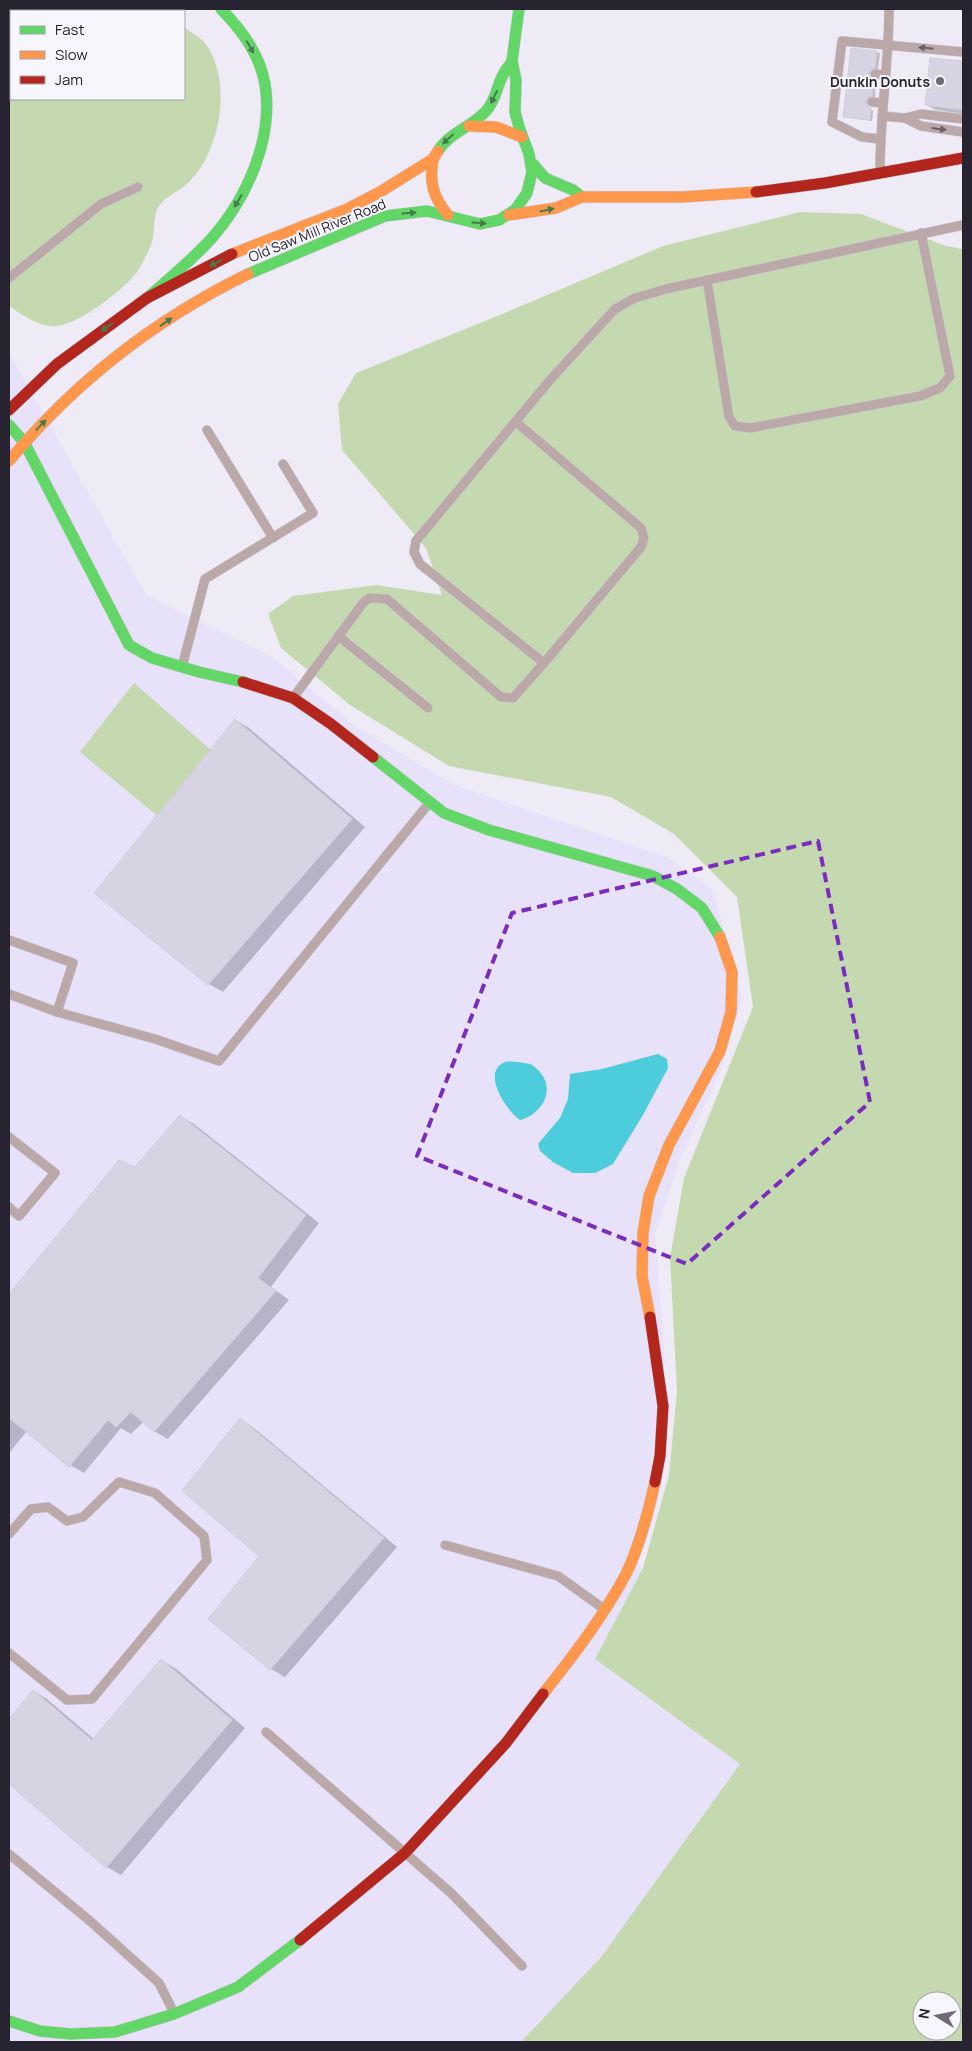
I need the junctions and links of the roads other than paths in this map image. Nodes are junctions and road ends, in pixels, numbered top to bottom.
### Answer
1 (221, 9) edge
2 (889, 9) edge
3 (519, 14) edge
4 (888, 44) junction
5 (963, 52) edge
6 (512, 62) junction
7 (875, 74) dead end
8 (886, 76) junction
9 (835, 98) junction
10 (845, 99) dead end
11 (872, 102) dead end
12 (883, 103) junction
13 (882, 116) junction
14 (905, 118) junction
15 (963, 120) edge
16 (469, 126) junction
17 (963, 132) edge
18 (522, 137) junction
19 (880, 139) junction
20 (963, 158) edge
21 (433, 159) junction
22 (533, 164) junction
23 (880, 172) junction
24 (138, 188) dead end
25 (582, 197) junction
26 (448, 215) junction
27 (509, 215) junction
28 (963, 226) edge
29 (921, 233) junction
30 (9, 278) edge
31 (707, 280) junction
32 (147, 298) junction
33 (9, 410) edge
34 (516, 422) junction
35 (9, 425) edge
36 (207, 430) dead end
37 (24, 442) junction
38 (9, 461) edge
39 (283, 464) dead end
40 (273, 538) junction
41 (338, 636) junction
42 (544, 663) junction
43 (182, 668) junction
44 (293, 698) junction
45 (428, 708) dead end
46 (430, 802) junction
47 (9, 940) edge
48 (9, 994) edge
49 (57, 1012) junction
50 (9, 1137) edge
51 (9, 1207) edge
52 (9, 1534) edge
53 (444, 1545) dead end
54 (604, 1609) junction
55 (10, 1658) edge
56 (266, 1732) dead end
57 (405, 1853) junction
58 (9, 1854) edge
59 (522, 1966) dead end
60 (174, 2014) junction
61 (9, 2021) edge

1 -> 32 street
2 - 4 lane
3 - 6 street
5 -> 4 lane
4 - 8 lane
4 - 9 lane
6 -> 16 street, Old Saw Mill River Road
6 - 18 street
7 - 8 lane
8 - 12 lane
9 - 10 lane
9 - 19 lane
11 - 12 lane
12 - 13 lane
13 - 14 lane
13 - 19 lane
14 - 15 lane
14 -> 17 lane
16 - 18 street
16 -> 21 street, Old Saw Mill River Road
18 - 22 street
19 - 23 lane
20 - 23 street
21 - 26 street
21 -> 32 street, Old Saw Mill River Road
22 - 25 street
22 - 27 street, Old Saw Mill River Road
23 - 25 street
24 - 30 lane
27 -> 25 street
26 -> 27 street, Old Saw Mill River Road
37 -> 26 street, Old Saw Mill River Road
28 - 29 lane
29 - 31 lane
29 - 31 lane
31 - 34 lane
32 -> 33 street, Old Saw Mill River Road
34 - 42 lane
34 - 42 lane
35 - 37 street
36 - 40 lane
37 - 38 street, Old Saw Mill River Road
37 - 43 street
39 - 40 lane
40 - 43 lane
41 - 42 lane
41 - 44 lane
41 - 45 lane
43 - 44 street
44 - 46 street
46 - 49 lane
46 - 54 street
47 - 49 lane
48 - 49 lane
50 - 51 lane
52 - 55 lane
53 - 54 lane
54 - 57 street
56 - 57 lane
57 - 59 lane
57 - 60 street
58 - 60 lane
60 - 61 street

